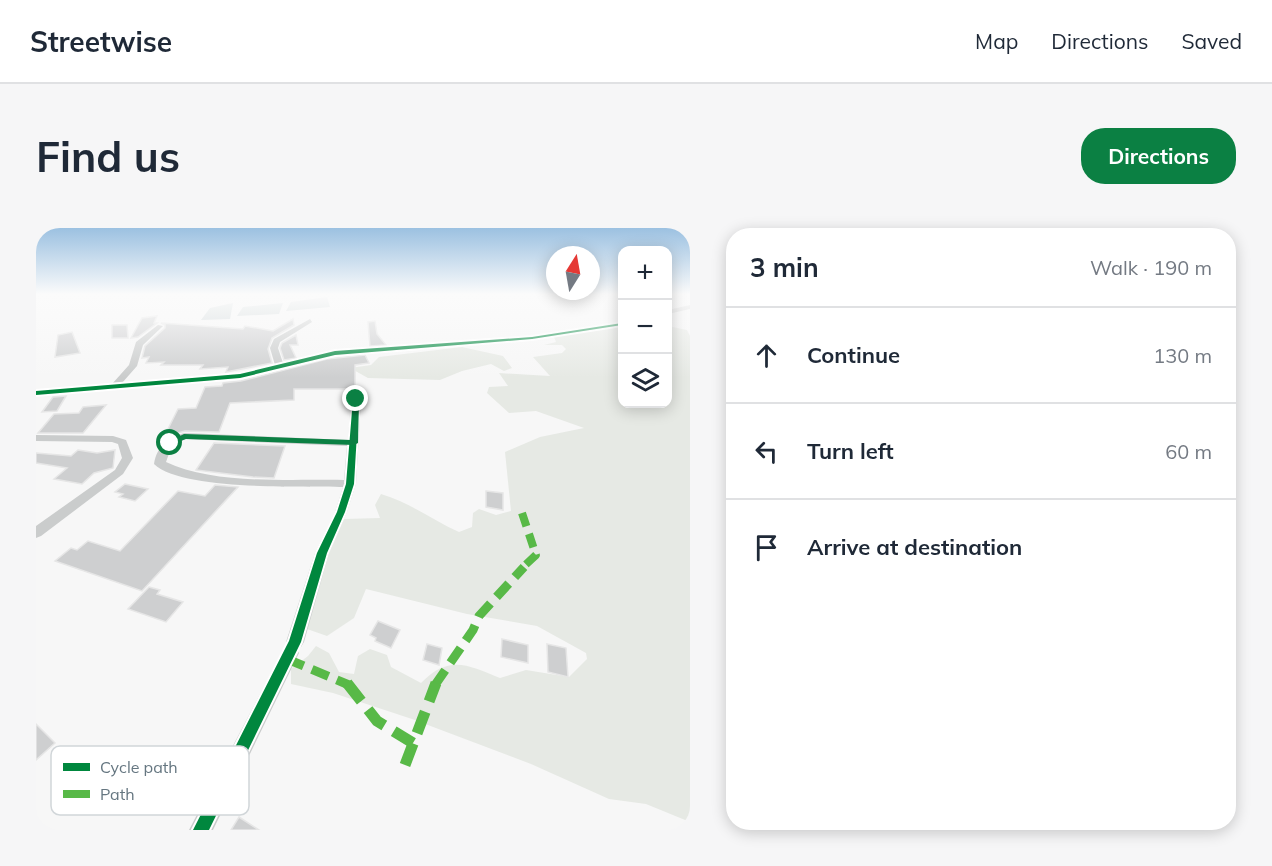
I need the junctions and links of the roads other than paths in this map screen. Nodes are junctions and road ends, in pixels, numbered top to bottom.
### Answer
1 (308, 322) edge
2 (618, 325) edge
3 (160, 326) dead end
4 (280, 367) junction
5 (116, 385) junction
6 (36, 393) edge
7 (356, 399) dead end
8 (36, 438) edge
9 (354, 443) junction
10 (350, 484) junction
11 (36, 532) edge
12 (243, 746) edge
13 (208, 815) edge
14 (201, 830) edge

1 - 4 street
2 - 4 street
3 - 5 street
4 - 5 street
5 - 6 street
7 - 9 street
8 - 11 street
9 - 10 street
9 - 10 street
10 - 12 street
13 - 14 street

